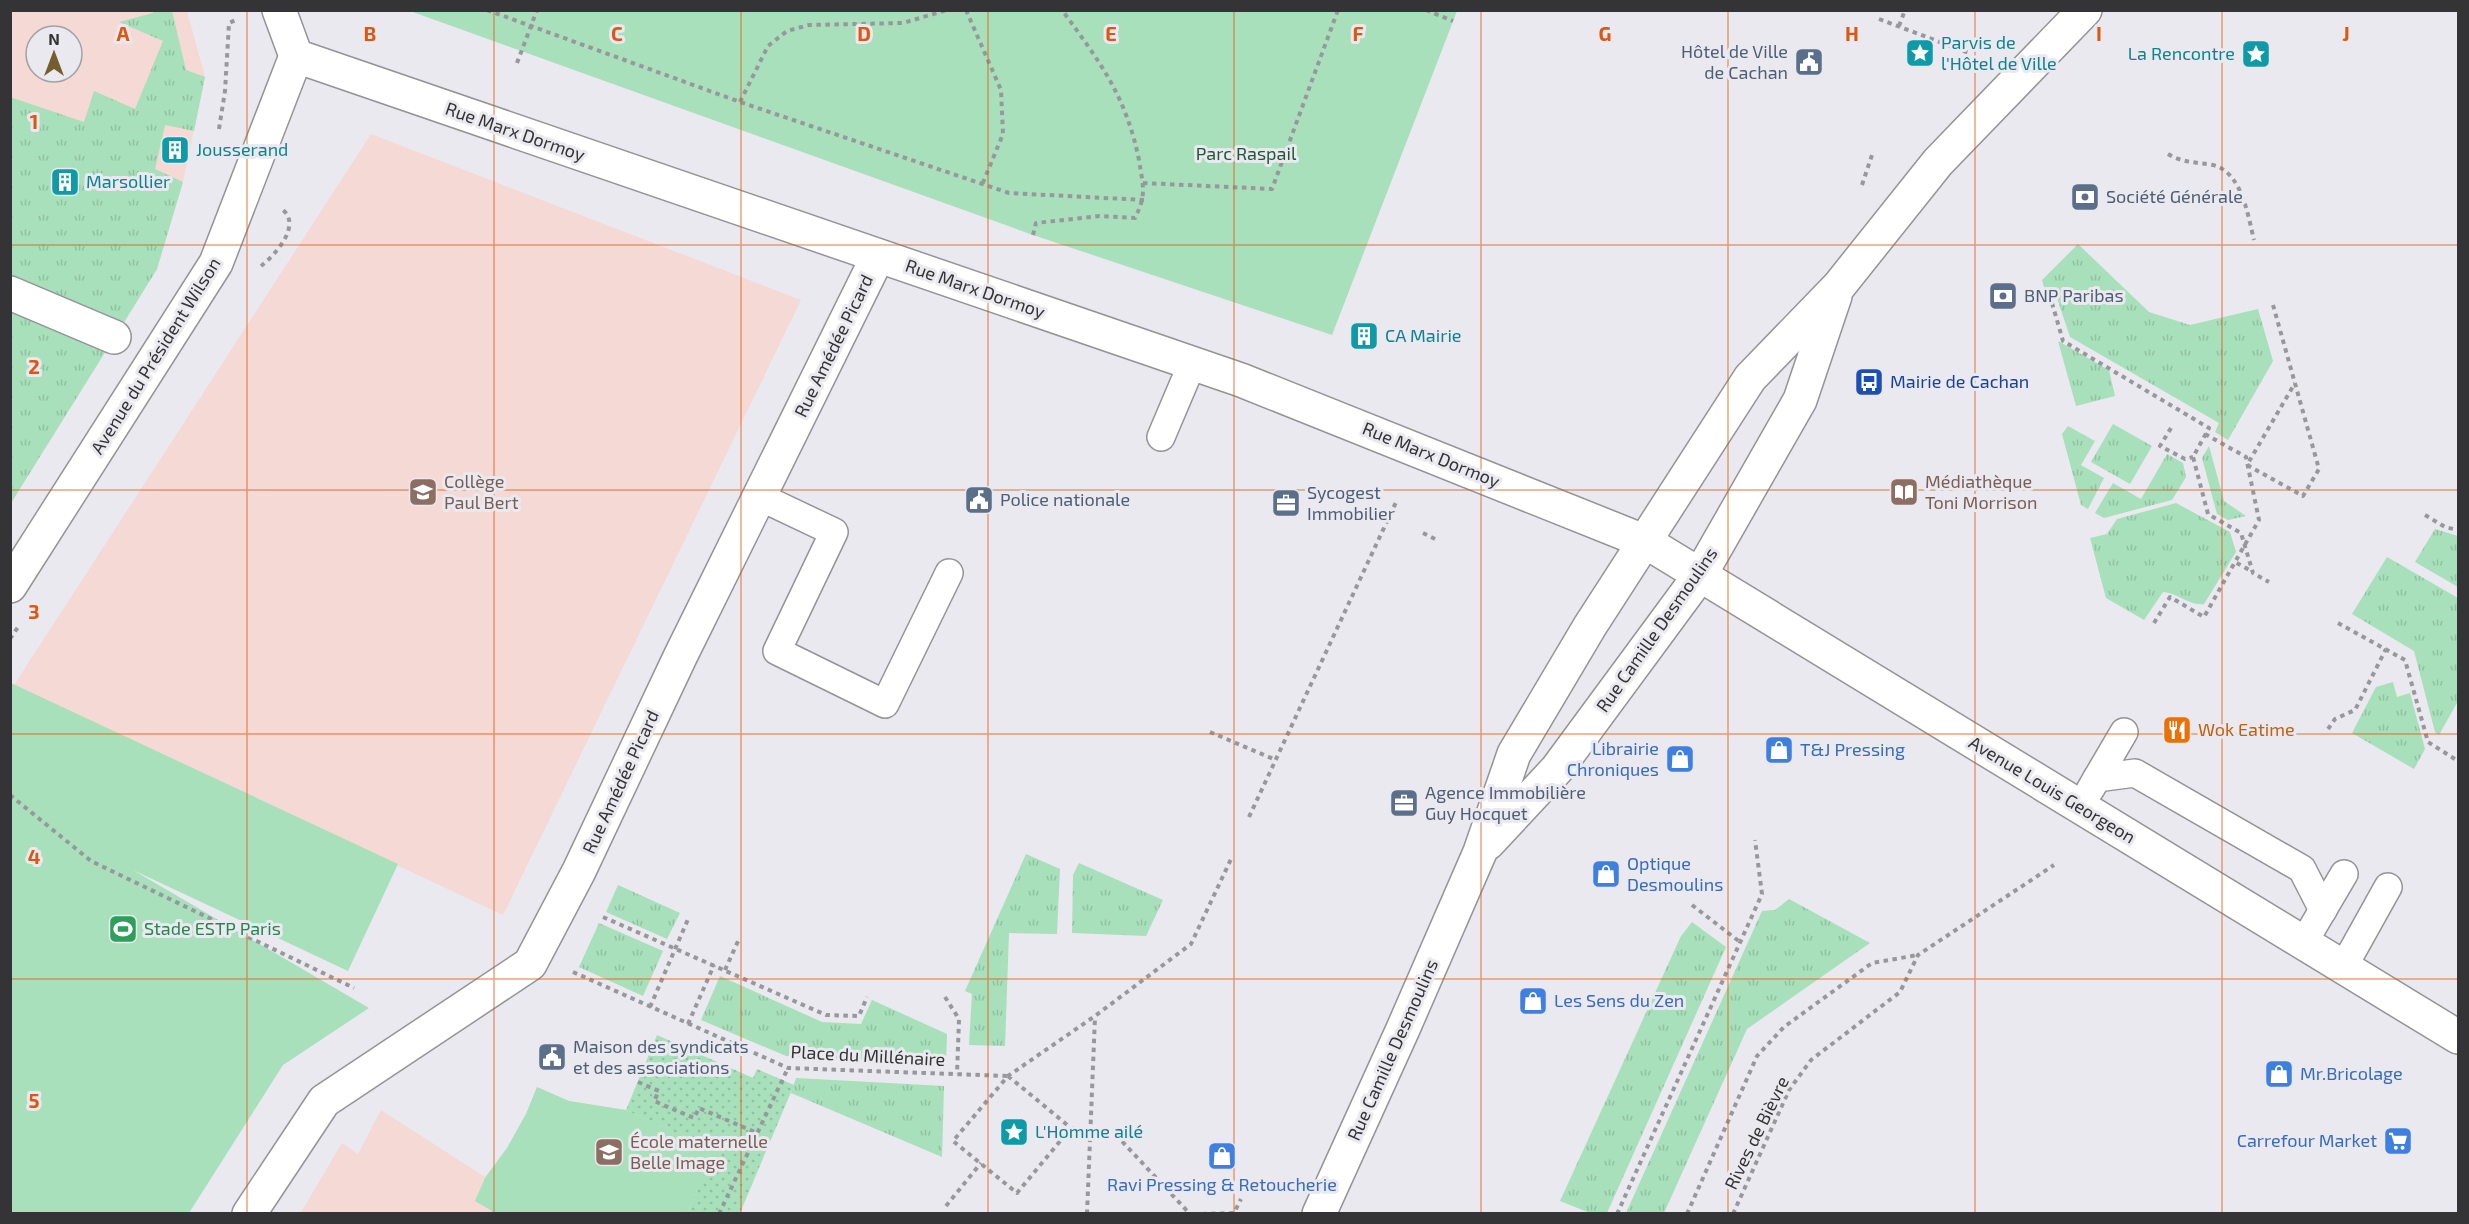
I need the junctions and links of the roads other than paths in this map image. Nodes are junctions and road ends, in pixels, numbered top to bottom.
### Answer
1 (2085, 10) edge
2 (264, 13) edge
3 (296, 56) junction
4 (878, 256) junction
5 (1839, 286) junction
6 (10, 293) edge
7 (114, 337) dead end
8 (1192, 364) junction
9 (1161, 436) dead end
10 (759, 496) junction
11 (1646, 542) junction
12 (949, 573) dead end
13 (1700, 575) junction
14 (10, 586) edge
15 (2124, 732) dead end
16 (2097, 778) junction
17 (2080, 807) junction
18 (1480, 852) junction
19 (2344, 874) dead end
20 (2388, 887) dead end
21 (2323, 910) junction
22 (2304, 942) junction
23 (2344, 966) junction
24 (2458, 1036) edge
25 (249, 1214) edge
26 (1319, 1214) edge

1 - 5 main road, Rue Camille Desmoulins
2 - 3 main road
3 - 4 main road, Rue Marx Dormoy
3 - 14 main road, Avenue du Président Wilson
4 - 8 main road, Rue Marx Dormoy
4 - 10 main road, Rue Amédée Picard
5 - 11 main road, Rue Camille Desmoulins
5 - 13 main road, Rue Camille Desmoulins
6 - 7 main road
8 - 9 lane
8 - 11 main road, Rue Marx Dormoy
10 - 12 lane
10 - 25 main road, Rue Amédée Picard
11 - 13 main road, Avenue Louis Georgeon
11 - 18 main road, Rue Camille Desmoulins
13 - 17 main road, Avenue Louis Georgeon
13 - 18 main road, Rue Camille Desmoulins
15 - 16 lane
16 - 17 lane
16 - 21 lane
17 - 22 main road, Avenue Louis Georgeon
18 - 26 main road, Rue Camille Desmoulins
19 - 21 lane
20 - 23 lane
21 - 22 lane
22 - 23 main road, Avenue Louis Georgeon
23 - 24 main road, Avenue Louis Georgeon

